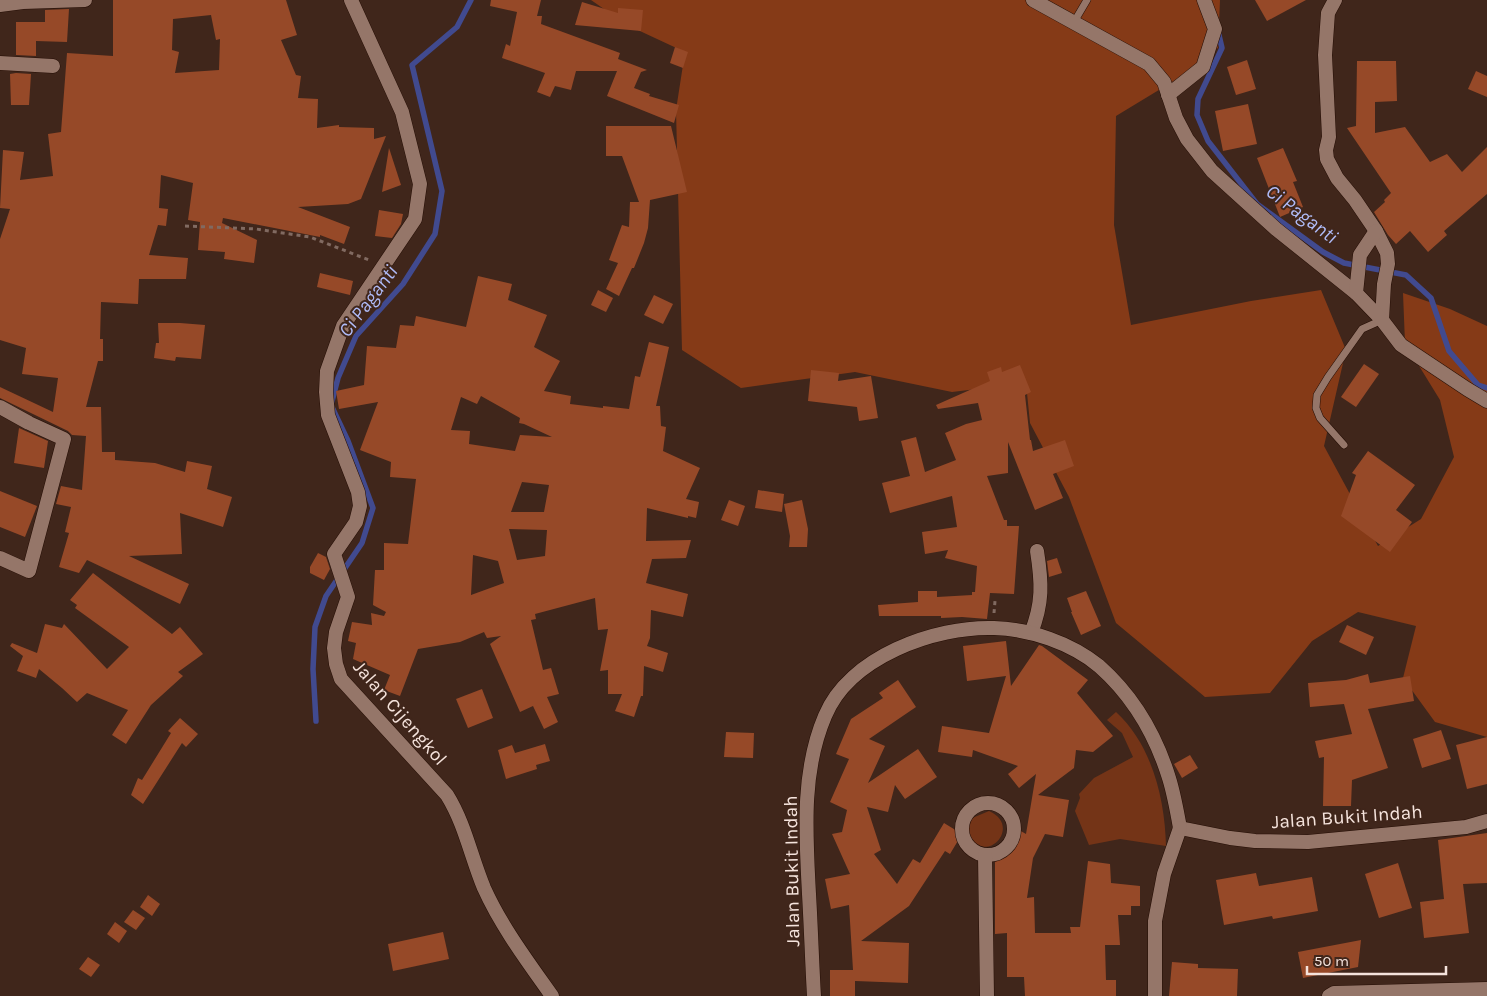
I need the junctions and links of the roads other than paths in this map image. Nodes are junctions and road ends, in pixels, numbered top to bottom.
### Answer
1 (85, 0) edge
2 (351, 0) edge
3 (1033, 0) edge
4 (1087, 0) edge
5 (1204, 0) edge
6 (1334, 0) edge
7 (0, 5) edge
8 (1074, 22) junction
9 (0, 63) edge
10 (53, 66) dead end
11 (1168, 95) junction
12 (1376, 231) junction
13 (1356, 293) junction
14 (1382, 320) junction
15 (1487, 400) edge
16 (0, 407) edge
17 (1344, 445) dead end
18 (1037, 551) dead end
19 (0, 558) edge
20 (1031, 633) junction
21 (1487, 820) edge
22 (1180, 828) junction
23 (985, 855) dead end
24 (1487, 988) edge
25 (552, 996) edge
26 (814, 996) edge
27 (987, 996) edge
28 (1155, 996) edge
29 (1329, 996) edge

1 - 7 street
2 - 25 street, Jalan Cijengkol
3 - 8 street
4 - 8 lane
5 - 11 street
6 - 12 street
8 - 11 street
9 - 10 street
11 - 13 street
12 - 13 street
12 - 14 street
13 - 14 street
14 - 15 street
14 - 17 lane
16 - 19 street
18 - 20 street
20 - 22 street, Jalan Bukit Indah
20 - 26 street, Jalan Bukit Indah
21 - 22 street, Jalan Bukit Indah
22 - 28 street
23 - 27 street
24 - 29 street

